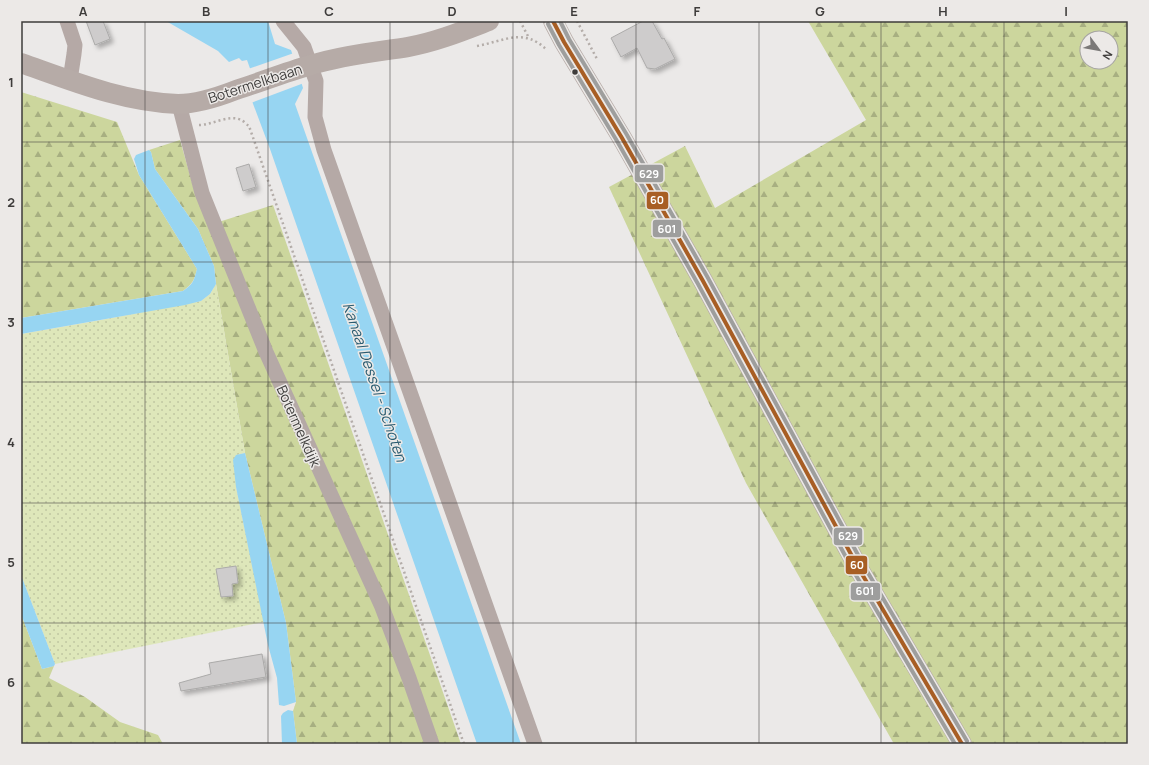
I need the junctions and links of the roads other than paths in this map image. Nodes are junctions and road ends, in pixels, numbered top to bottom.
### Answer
1 (67, 21) edge
2 (283, 21) edge
3 (489, 21) edge
4 (554, 21) edge
5 (21, 63) edge
6 (306, 66) junction
7 (70, 80) junction
8 (179, 104) junction
9 (432, 744) edge
10 (535, 744) edge
11 (962, 744) edge

1 - 7 street
2 - 6 street
3 - 6 main road, Botermelkbaan
4 - 11 main road
5 - 7 main road, Botermelkbaan
6 - 8 main road, Botermelkbaan
6 - 10 street
7 - 8 main road, Botermelkbaan
8 - 9 street, Botermelkdijk

